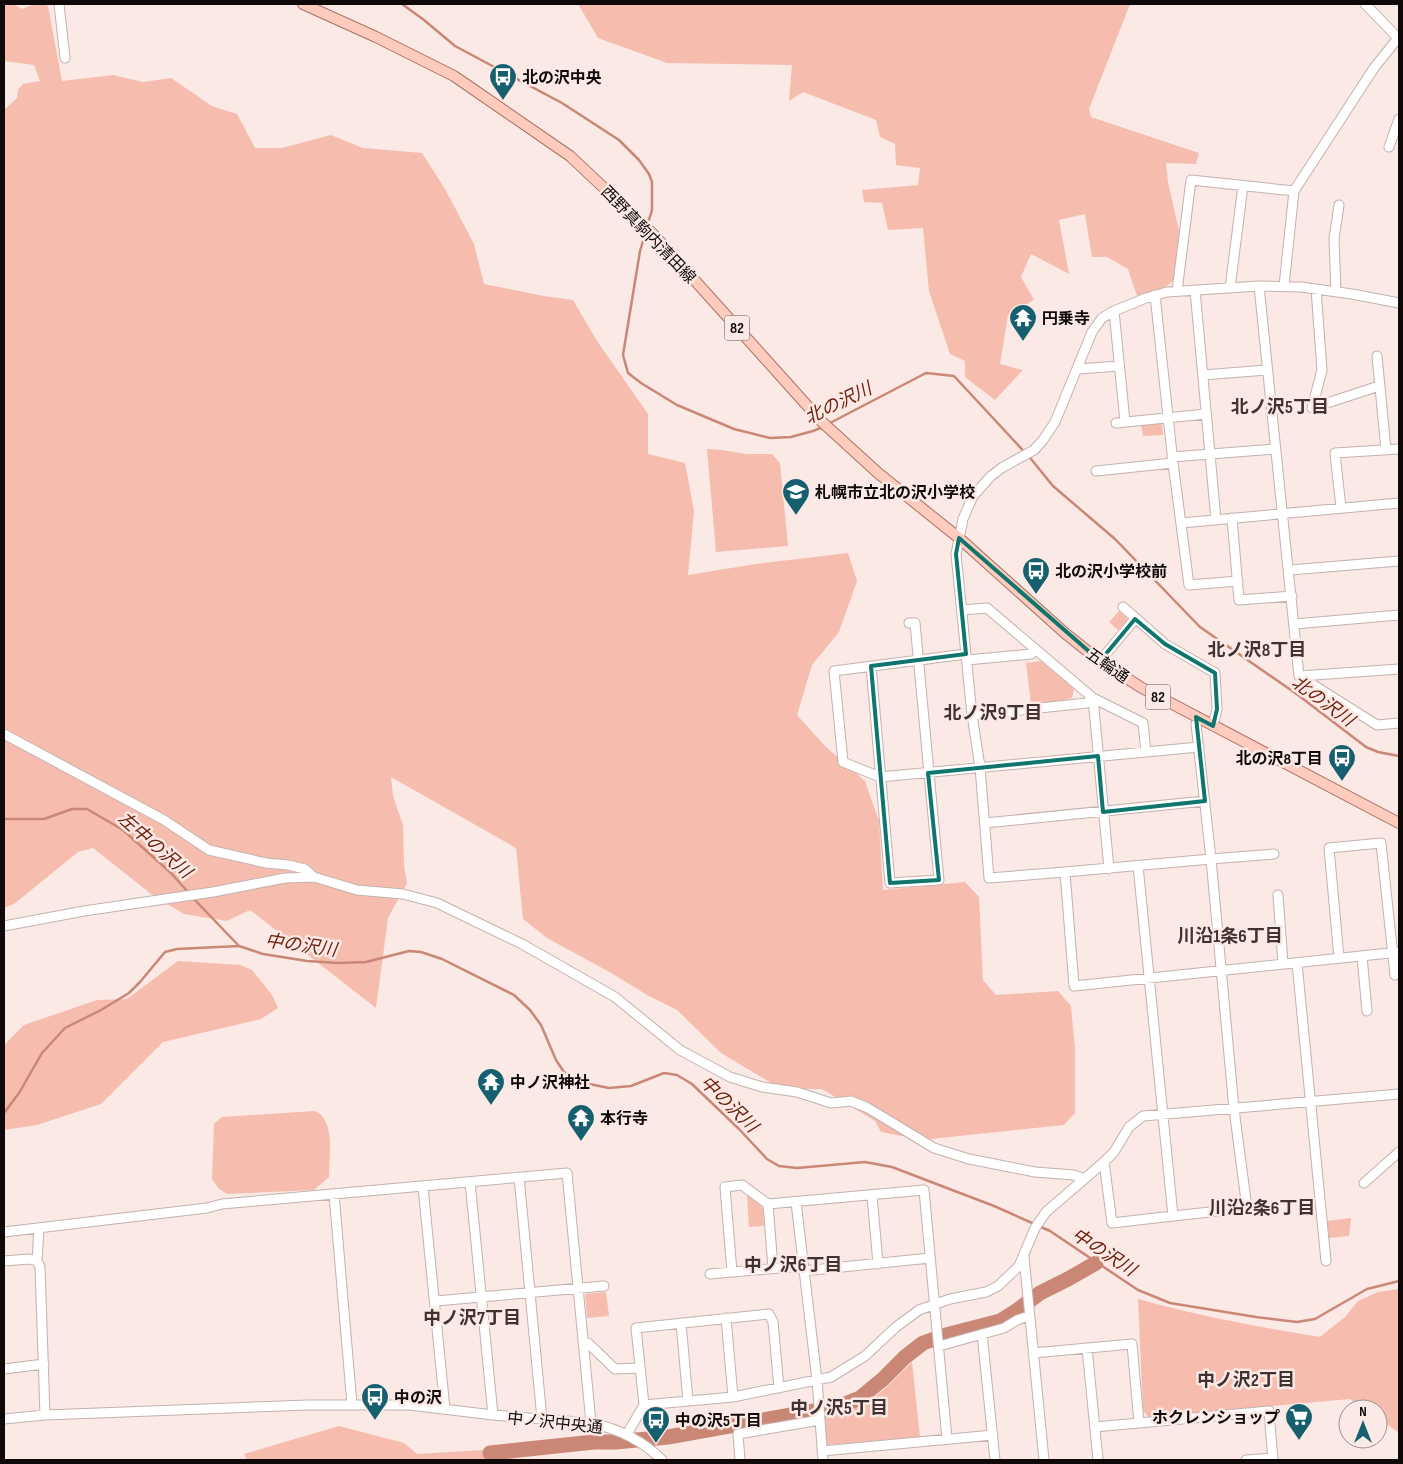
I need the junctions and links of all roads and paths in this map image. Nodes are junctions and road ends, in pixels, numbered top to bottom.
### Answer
1 (59, 4) edge
2 (303, 4) edge
3 (1365, 4) edge
4 (1399, 38) edge
5 (65, 58) dead end
6 (1399, 119) edge
7 (1389, 147) dead end
8 (1243, 186) junction
9 (1294, 191) junction
10 (1338, 205) dead end
11 (1259, 286) junction
12 (1284, 286) junction
13 (1230, 288) junction
14 (1316, 289) junction
15 (1195, 290) junction
16 (1177, 291) junction
17 (1336, 291) junction
18 (1155, 295) junction
19 (1399, 303) edge
20 (1114, 310) junction
21 (1377, 356) dead end
22 (1119, 366) junction
23 (1078, 368) junction
24 (1267, 370) junction
25 (1203, 375) junction
26 (1379, 386) junction
27 (1206, 414) junction
28 (1168, 417) junction
29 (1275, 449) junction
30 (1399, 449) edge
31 (1386, 450) junction
32 (1210, 454) junction
33 (1172, 460) junction
34 (1096, 471) dead end
35 (1399, 503) edge
36 (1341, 508) junction
37 (1282, 513) junction
38 (1232, 518) junction
39 (1216, 520) junction
40 (1181, 523) junction
41 (946, 528) joint
42 (959, 538) junction
43 (1399, 562) edge
44 (1290, 570) junction
45 (1238, 580) junction
46 (1292, 596) junction
47 (1123, 607) dead end
48 (962, 610) junction
49 (1399, 615) edge
50 (1135, 619) junction
51 (909, 623) dead end
52 (1294, 624) junction
53 (1035, 650) junction
54 (966, 657) junction
55 (917, 660) junction
56 (1100, 661) junction
57 (871, 666) junction
58 (1399, 669) edge
59 (1299, 676) junction
60 (1093, 698) junction
61 (972, 715) junction
62 (1199, 719) junction
63 (1399, 723) edge
64 (1213, 726) junction
65 (4, 734) edge
66 (1199, 747) junction
67 (1146, 752) junction
68 (1098, 756) junction
69 (980, 766) junction
70 (928, 772) junction
71 (880, 777) junction
72 (1205, 801) junction
73 (1103, 812) junction
74 (985, 823) junction
75 (1399, 823) edge
76 (1274, 854) dead end
77 (1211, 859) junction
78 (1138, 866) junction
79 (1109, 868) junction
80 (1065, 872) junction
81 (314, 877) junction
82 (1278, 895) dead end
83 (4, 926) edge
84 (1396, 953) edge
85 (1362, 956) junction
86 (1339, 958) junction
87 (1297, 963) junction
88 (1283, 964) junction
89 (1223, 972) junction
90 (1395, 975) dead end
91 (1149, 979) junction
92 (1367, 1011) dead end
93 (1399, 1094) edge
94 (1310, 1102) junction
95 (1234, 1109) junction
96 (1163, 1115) junction
97 (1399, 1152) edge
98 (1104, 1162) junction
99 (519, 1177) junction
100 (1084, 1179) junction
101 (470, 1182) junction
102 (1364, 1183) dead end
103 (423, 1186) junction
104 (334, 1194) junction
105 (872, 1195) junction
106 (796, 1202) junction
107 (768, 1204) junction
108 (1173, 1216) junction
109 (39, 1228) junction
110 (4, 1232) edge
111 (1024, 1257) junction
112 (930, 1258) junction
113 (1326, 1260) dead end
114 (4, 1261) edge
115 (37, 1261) junction
116 (878, 1264) junction
117 (773, 1268) junction
118 (803, 1269) junction
119 (732, 1272) junction
120 (710, 1274) dead end
121 (604, 1286) dead end
122 (578, 1288) junction
123 (530, 1293) junction
124 (482, 1297) junction
125 (436, 1301) junction
126 (934, 1305) junction
127 (1029, 1313) junction
128 (726, 1318) junction
129 (681, 1323) junction
130 (982, 1334) junction
131 (938, 1341) junction
132 (584, 1343) junction
133 (1087, 1348) junction
134 (1033, 1353) junction
135 (44, 1364) junction
136 (639, 1368) junction
137 (4, 1369) edge
138 (816, 1380) junction
139 (779, 1388) junction
140 (733, 1397) junction
141 (688, 1400) junction
142 (352, 1404) junction
143 (644, 1405) junction
144 (445, 1409) junction
145 (45, 1415) junction
146 (493, 1415) junction
147 (820, 1418) junction
148 (4, 1419) edge
149 (542, 1419) junction
150 (591, 1423) junction
151 (1139, 1423) junction
152 (1095, 1427) junction
153 (627, 1434) junction
154 (993, 1435) junction
155 (947, 1439) junction
156 (822, 1450) junction
157 (1273, 1459) edge
158 (662, 1460) edge
159 (740, 1460) edge
160 (823, 1460) edge
161 (995, 1460) edge
162 (1044, 1460) edge
163 (1098, 1460) edge
164 (1246, 1460) edge

1 - 5 street
2 - 41 main road, 西野真駒内清田線 / 82
3 - 4 street
4 - 9 street
6 - 7 street
8 - 9 street
8 - 13 street
8 - 16 street
9 - 12 street
10 - 17 street
11 - 12 street
11 - 13 street
11 - 24 street
12 - 14 street
13 - 15 street
14 - 17 street
14 - 26 street
15 - 16 street
15 - 25 street
16 - 18 street
17 - 19 street
18 - 20 street
18 - 28 street
20 - 22 street
20 - 23 street
21 - 26 street
22 - 23 street
22 - 28 street
23 - 42 street
24 - 25 street
24 - 29 street
25 - 27 street
26 - 31 street
27 - 28 street
27 - 32 street
28 - 33 street
29 - 32 street
29 - 37 street
30 - 31 street
31 - 36 street
32 - 33 street
32 - 39 street
33 - 34 street
33 - 40 street
35 - 36 street
36 - 37 street
37 - 38 street
37 - 44 street
38 - 39 street
38 - 45 street
39 - 40 street
40 - 45 street
41 - 42 main road, 五輪通 / 82
42 - 48 street
42 - 56 main road, 五輪通 / 82
43 - 44 street
44 - 46 street
45 - 46 street
46 - 52 street
47 - 50 street
48 - 53 street
48 - 54 street
49 - 52 street
50 - 56 street
50 - 64 street
51 - 55 street
52 - 59 street
53 - 54 street
53 - 60 street
54 - 55 street
54 - 61 street
55 - 57 street
55 - 70 street
56 - 62 main road, 五輪通 / 82
57 - 71 street
57 - 71 street
58 - 59 street
59 - 63 street
60 - 61 street
60 - 67 street
60 - 68 street
61 - 69 street
62 - 64 main road, 五輪通 / 82
62 - 66 street
64 - 75 main road, 五輪通 / 82
65 - 81 street
66 - 67 street
66 - 72 street
67 - 68 street
68 - 69 street
68 - 73 street
69 - 70 street
69 - 74 street
70 - 71 street
70 - 71 street
72 - 73 street
72 - 77 street
73 - 74 street
73 - 79 street
74 - 80 street
76 - 77 street
77 - 78 street
77 - 89 street
78 - 79 street
78 - 91 street
79 - 80 street
80 - 91 street
81 - 83 street
81 - 100 street
82 - 88 street
84 - 85 street
84 - 86 street
84 - 90 street
85 - 86 street
85 - 92 street
86 - 87 street
87 - 88 street
87 - 94 street
88 - 89 street
89 - 91 street
89 - 95 street
91 - 96 street
93 - 94 street
94 - 95 street
94 - 113 street
95 - 96 street
95 - 108 street
96 - 98 street
96 - 108 street
97 - 102 street
98 - 100 street
98 - 108 street
99 - 101 street
99 - 122 street
99 - 123 street
100 - 111 street
101 - 103 street
101 - 124 street
103 - 104 street
103 - 125 street
104 - 109 street
104 - 142 street
105 - 106 street
105 - 112 street
105 - 116 street
106 - 107 street
106 - 118 street
107 - 117 street
107 - 119 street
109 - 110 street
109 - 115 street
111 - 126 street
111 - 127 street
112 - 116 street
112 - 126 street
114 - 115 street
115 - 135 street
116 - 118 street
117 - 118 street
117 - 119 street
118 - 138 street
119 - 120 street
121 - 122 street
122 - 123 street
122 - 132 street
123 - 124 street
123 - 149 street
124 - 125 street
124 - 146 street
125 - 144 street
126 - 131 street
126 - 138 street
127 - 130 street
127 - 134 street
128 - 129 street
128 - 139 street
128 - 140 street
129 - 136 street
129 - 141 street
130 - 131 street
130 - 154 street
131 - 155 street
132 - 136 street
132 - 150 street
133 - 134 street
133 - 151 street
133 - 152 street
134 - 162 street
135 - 137 street
135 - 145 street
136 - 143 street
138 - 139 street
138 - 147 street
139 - 140 street
140 - 141 street
141 - 143 street
142 - 144 street, 中ノ沢中央通
142 - 145 street, 中ノ沢中央通
143 - 153 street
144 - 146 street, 中ノ沢中央通
145 - 148 street, 中ノ沢中央通
146 - 149 street, 中ノ沢中央通
147 - 156 street
147 - 159 street
149 - 150 street, 中ノ沢中央通
150 - 153 street, 中ノ沢中央通
151 - 152 street
151 - 157 street
152 - 163 street
153 - 158 street, 中ノ沢中央通
154 - 155 street
154 - 161 street
155 - 156 street
156 - 160 street
157 - 164 street

